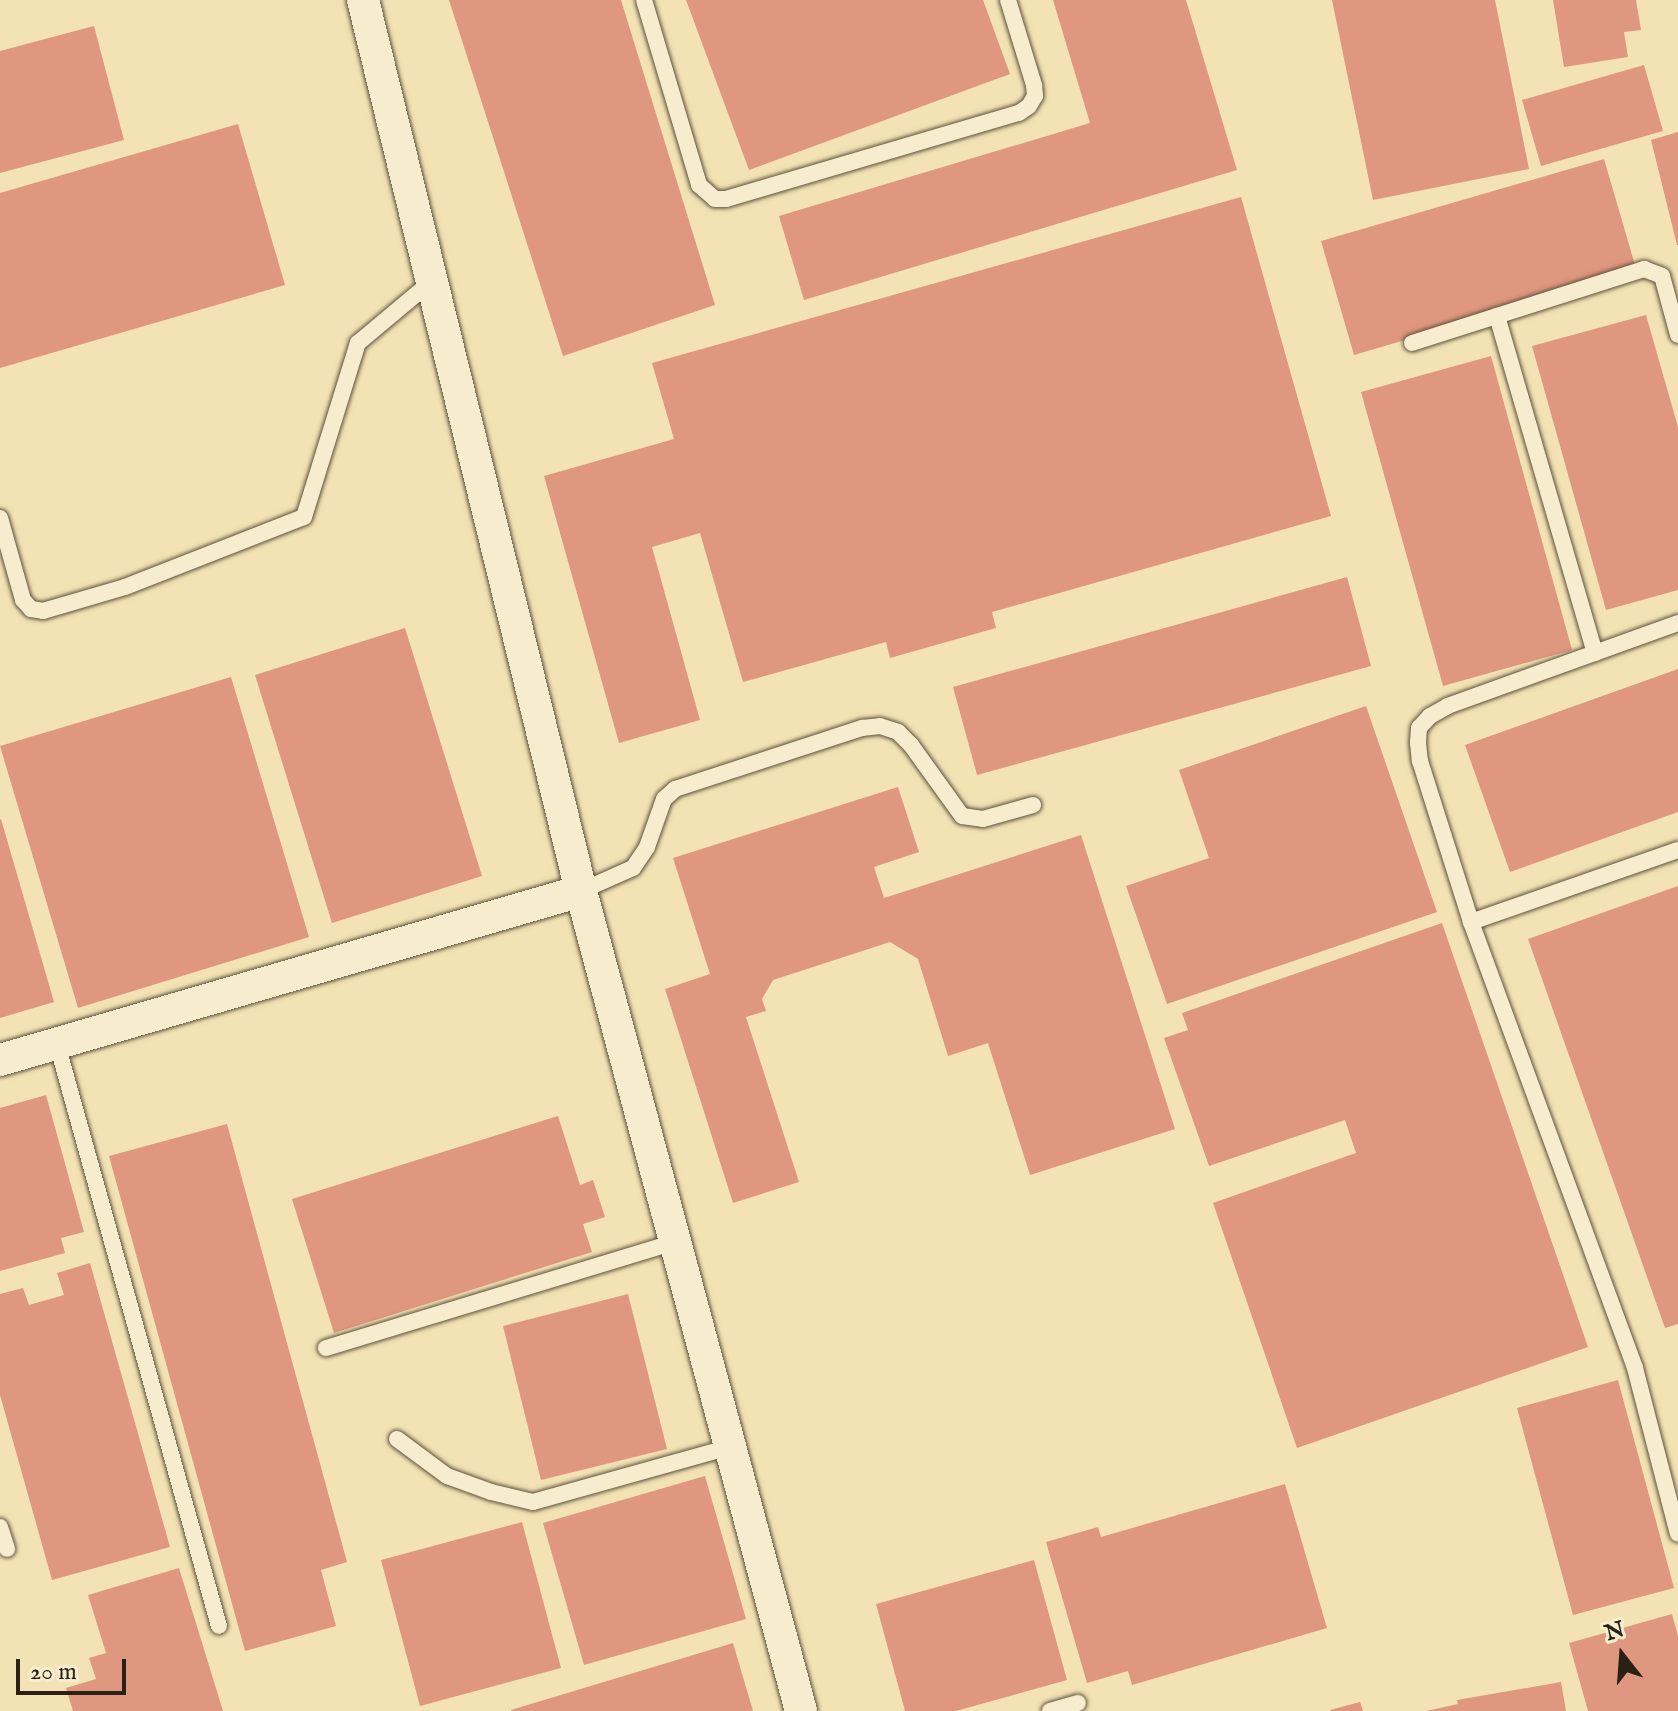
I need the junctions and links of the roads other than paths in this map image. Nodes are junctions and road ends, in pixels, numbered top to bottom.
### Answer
1 (363, 0) edge
2 (644, 0) edge
3 (1008, 0) edge
4 (432, 281) junction
5 (1497, 316) junction
6 (1678, 335) edge
7 (1412, 343) dead end
8 (0, 518) edge
9 (1678, 623) edge
10 (1595, 653) junction
11 (1033, 805) dead end
12 (1678, 850) edge
13 (581, 891) junction
14 (1471, 922) junction
15 (57, 1044) junction
16 (0, 1060) edge
17 (675, 1242) junction
18 (326, 1348) dead end
19 (397, 1439) dead end
20 (730, 1447) junction
21 (0, 1527) edge
22 (1678, 1534) edge
23 (7, 1549) dead end
24 (219, 1626) dead end
25 (1078, 1703) dead end
26 (801, 1711) edge
27 (1050, 1711) edge

1 - 4 street
2 - 3 lane
4 - 8 lane
4 - 13 street
5 - 6 lane
5 - 7 lane
5 - 10 lane
9 - 10 lane
10 - 14 lane
11 - 13 lane
12 - 14 lane
13 - 15 street
13 - 17 street
14 - 22 lane
15 - 16 street
15 - 24 lane
17 - 18 lane
17 - 20 street
19 - 20 lane
20 - 26 street
21 - 23 lane
25 - 27 lane

